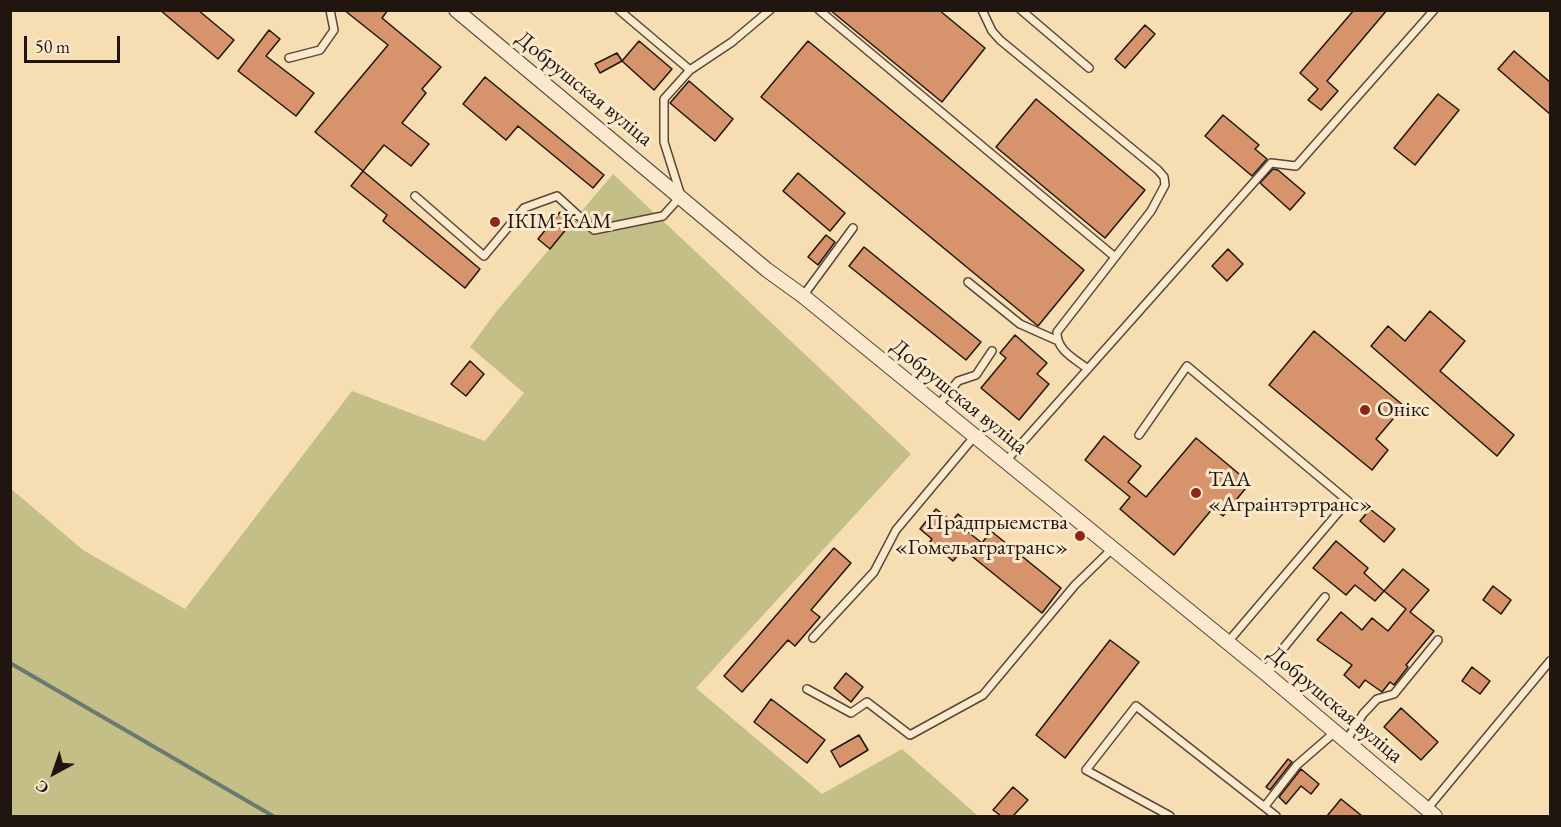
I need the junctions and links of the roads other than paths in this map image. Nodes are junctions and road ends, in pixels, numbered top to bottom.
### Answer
1 (330, 10) edge
2 (456, 10) edge
3 (619, 10) edge
4 (770, 10) edge
5 (819, 10) edge
6 (982, 10) edge
7 (1021, 10) edge
8 (1434, 10) edge
9 (288, 58) dead end
10 (1089, 68) dead end
11 (690, 70) junction
12 (415, 196) dead end
13 (681, 196) junction
14 (853, 228) dead end
15 (1115, 257) junction
16 (968, 282) dead end
17 (803, 296) junction
18 (1056, 340) junction
19 (992, 351) dead end
20 (1088, 369) junction
21 (937, 407) junction
22 (1139, 435) dead end
23 (974, 437) junction
24 (1005, 462) junction
25 (1112, 549) junction
26 (1325, 597) dead end
27 (813, 638) dead end
28 (1438, 640) dead end
29 (1227, 643) junction
30 (1551, 661) edge
31 (1264, 672) junction
32 (807, 689) dead end
33 (1335, 732) junction
34 (1346, 741) junction
35 (1265, 806) junction
36 (1431, 813) edge
37 (1170, 816) edge
38 (1276, 816) edge

1 - 9 lane
2 - 13 street, Добрушская вуліца
3 - 11 lane
4 - 11 lane
5 - 15 lane
6 - 15 lane
7 - 10 lane
8 - 20 lane
11 - 13 lane
12 - 13 lane
13 - 17 street, Добрушская вуліца
14 - 17 lane
15 - 18 lane
16 - 18 lane
17 - 21 street, Добрушская вуліца
18 - 20 lane
19 - 21 lane
20 - 24 lane
21 - 23 street, Добрушская вуліца
22 - 29 lane
23 - 24 street, Добрушская вуліца
23 - 27 lane
24 - 25 street, Добрушская вуліца
25 - 29 street, Добрушская вуліца
25 - 32 lane
26 - 31 lane
28 - 34 lane
29 - 31 street, Добрушская вуліца
30 - 36 lane
31 - 33 street, Добрушская вуліца
33 - 34 street, Добрушская вуліца
33 - 35 lane
34 - 36 street, Добрушская вуліца
35 - 37 lane
35 - 38 lane

